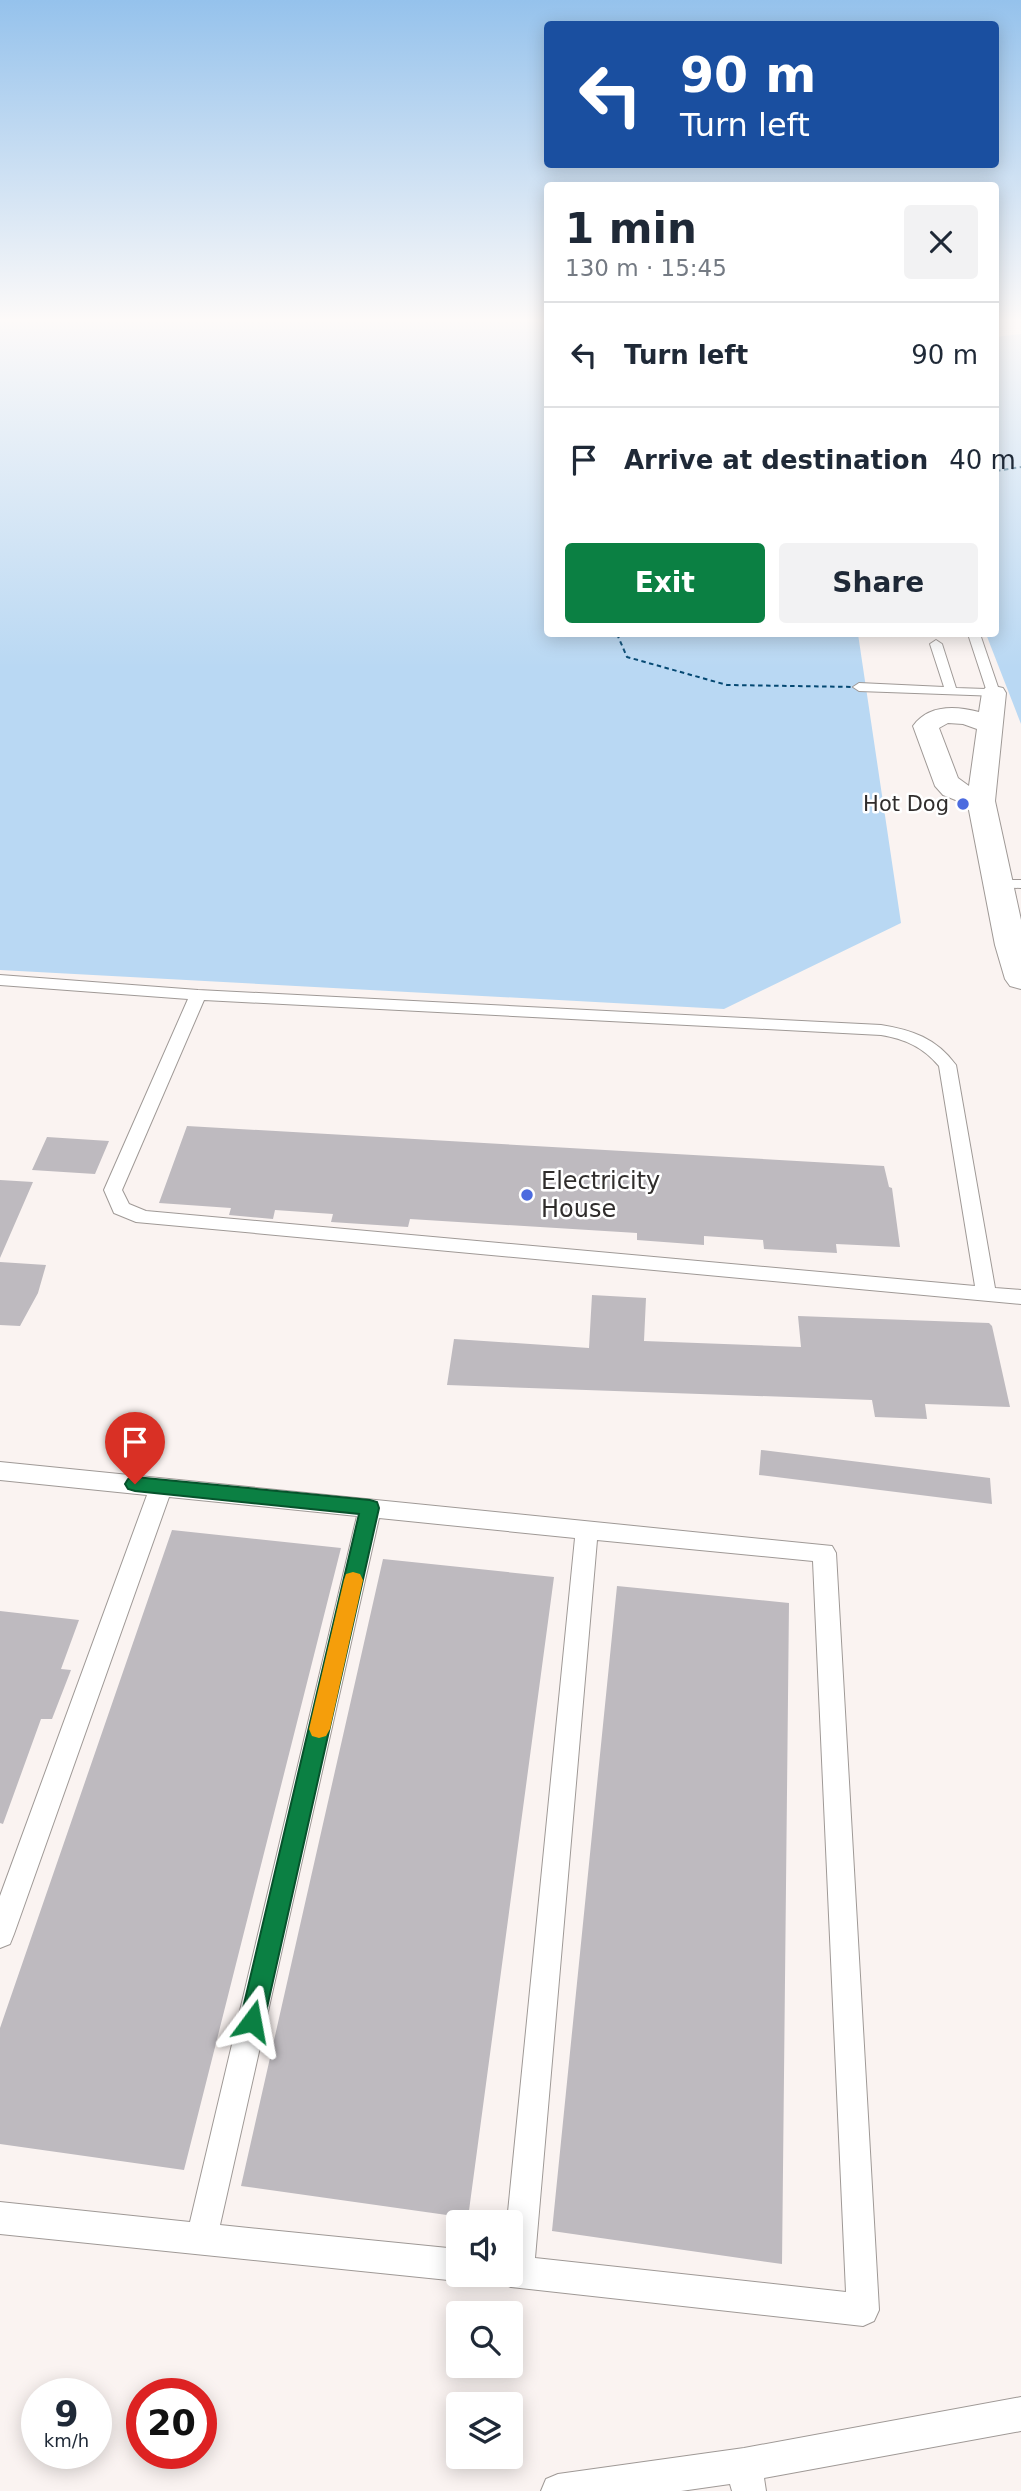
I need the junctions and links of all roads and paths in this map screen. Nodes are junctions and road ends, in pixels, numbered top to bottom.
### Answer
1 (975, 637) edge
2 (936, 644) dead end
3 (859, 688) dead end
4 (951, 691) junction
5 (994, 693) junction
6 (989, 725) junction
7 (981, 802) junction
8 (1010, 884) edge
9 (1021, 979) edge
10 (0, 980) edge
11 (198, 995) junction
12 (986, 1293) junction
13 (1021, 1297) edge
14 (0, 1471) edge
15 (161, 1487) junction
16 (370, 1508) junction
17 (587, 1530) junction
18 (0, 1934) edge
19 (520, 2210) edge
20 (0, 2218) edge
21 (202, 2237) junction
22 (446, 2264) edge
23 (523, 2272) edge
24 (1021, 2414) edge
25 (747, 2478) edge
26 (558, 2491) edge

1 - 5 lane
2 - 4 lane
3 - 4 lane
4 - 5 lane
5 - 6 street
6 - 7 street
6 - 7 street
7 - 8 street
8 - 9 street
10 - 11 lane
11 - 12 lane
11 - 12 lane
12 - 13 lane
14 - 15 lane
15 - 16 lane
15 - 18 lane
16 - 17 lane
16 - 21 lane
17 - 19 lane
17 - 23 lane
20 - 21 lane
21 - 22 lane
24 - 25 lane
25 - 26 lane

